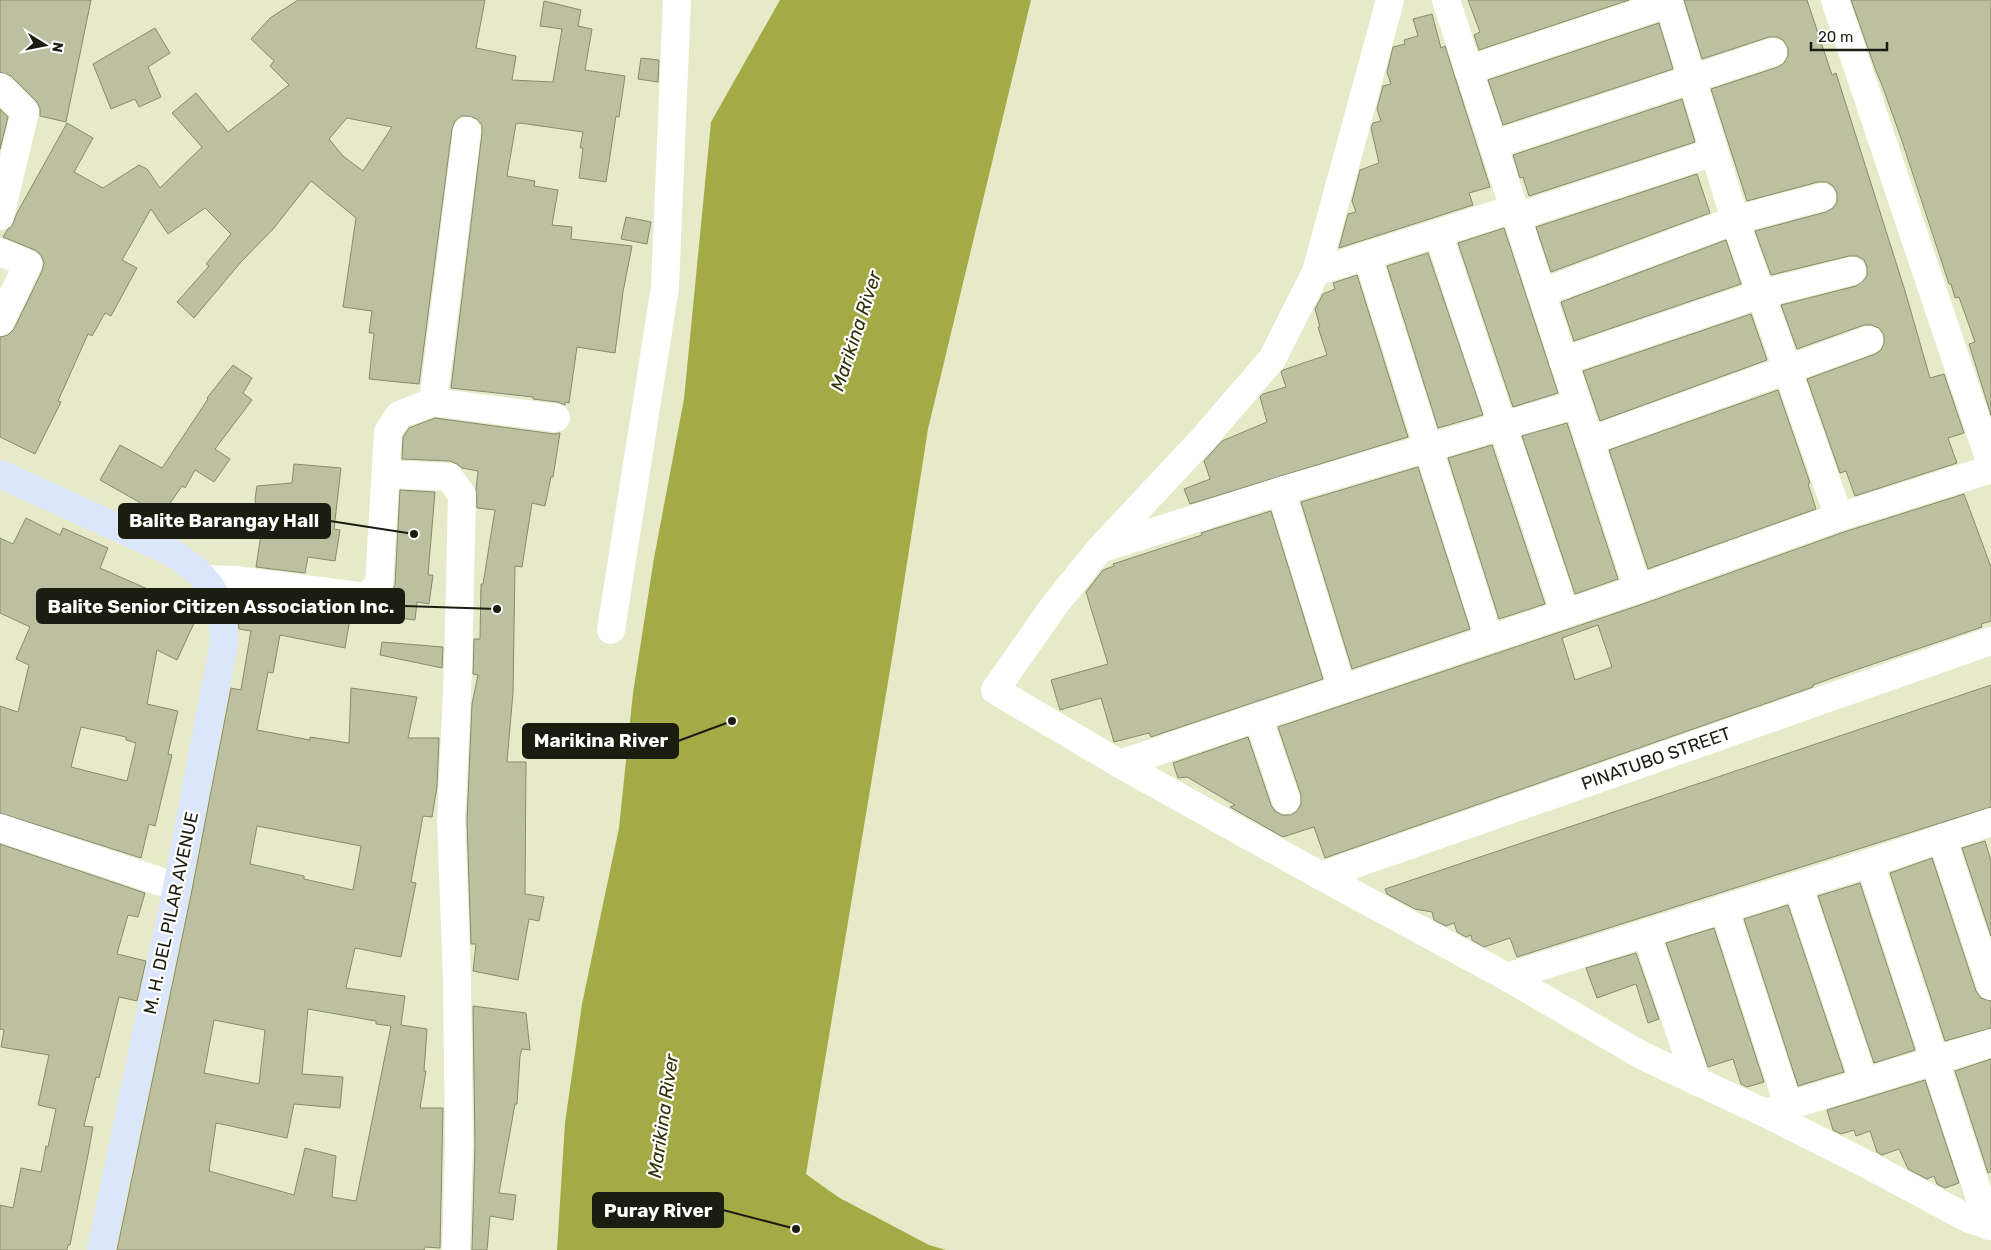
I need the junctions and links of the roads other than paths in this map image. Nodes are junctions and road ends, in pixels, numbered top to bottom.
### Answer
1 (677, 0) edge
2 (1390, 0) edge
3 (1446, 0) edge
4 (1835, 0) edge
5 (1668, 1) edge
6 (1772, 52) dead end
7 (1468, 70) junction
8 (1692, 79) junction
9 (0, 87) edge
10 (467, 131) dead end
11 (1493, 145) junction
12 (1714, 152) junction
13 (1822, 197) dead end
14 (1514, 213) junction
15 (0, 216) edge
16 (1735, 220) junction
17 (1438, 233) junction
18 (0, 252) edge
19 (1367, 255) junction
20 (1852, 271) dead end
21 (1316, 272) junction
22 (1541, 293) junction
23 (1761, 294) junction
24 (0, 322) edge
25 (1869, 340) dead end
26 (1563, 361) junction
27 (1788, 370) junction
28 (433, 402) junction
29 (1577, 404) junction
30 (556, 418) dead end
31 (1502, 426) junction
32 (1589, 441) junction
33 (1428, 448) junction
34 (1991, 464) edge
35 (1991, 469) edge
36 (0, 474) edge
37 (387, 474) junction
38 (1282, 491) junction
39 (1839, 517) junction
40 (1100, 549) junction
41 (206, 579) junction
42 (1638, 589) junction
43 (1565, 613) junction
44 (611, 630) dead end
45 (1489, 639) junction
46 (1991, 641) edge
47 (1342, 689) junction
48 (1258, 717) junction
49 (1120, 764) junction
50 (1286, 800) dead end
51 (1991, 822) edge
52 (0, 828) edge
53 (1942, 838) junction
54 (1870, 863) junction
55 (1321, 876) junction
56 (1798, 886) junction
57 (177, 887) junction
58 (1724, 908) junction
59 (1646, 933) junction
60 (1507, 977) junction
61 (1991, 986) edge
62 (1991, 1043) edge
63 (1936, 1060) junction
64 (1697, 1082) junction
65 (1864, 1082) junction
66 (1777, 1109) junction
67 (1990, 1226) edge
68 (101, 1250) edge
69 (456, 1250) edge

1 - 44 street
2 - 21 street
3 - 7 street
4 - 34 street
5 - 7 street
5 - 8 street
6 - 8 street
7 - 11 street
8 - 11 street
8 - 12 street
9 - 15 street
10 - 28 street
11 - 14 street
12 - 14 street
12 - 16 street
13 - 16 street
14 - 17 street
14 - 22 street
16 - 22 street
16 - 23 street
17 - 19 street
17 - 31 street
18 - 24 street
19 - 21 street
19 - 33 street
20 - 23 street
21 - 40 street
22 - 26 street
23 - 26 street
23 - 27 street
25 - 27 street
26 - 29 street
27 - 32 street
27 - 39 street
28 - 30 street
28 - 37 street
29 - 31 street
29 - 32 street
31 - 33 street
31 - 43 street
32 - 42 street
33 - 38 street
33 - 45 street
35 - 39 street
36 - 41 main road
37 - 41 street
37 - 69 street
38 - 40 street
38 - 47 street
39 - 42 street
40 - 49 street
41 - 57 main road, M. H. DEL PILAR AVENUE
42 - 43 street
43 - 45 street
45 - 47 street
46 - 55 street, PINATUBO STREET
47 - 48 street
48 - 49 street
48 - 50 street
49 - 55 street
51 - 53 street
52 - 57 street
53 - 54 street
53 - 61 street
54 - 56 street
54 - 63 street
55 - 60 street
56 - 58 street
56 - 65 street
57 - 68 main road, M. H. DEL PILAR AVENUE
58 - 59 street
58 - 66 street
59 - 60 street
59 - 64 street
60 - 64 street
62 - 63 street
63 - 65 street
63 - 67 street
64 - 66 street
65 - 66 street
66 - 67 street

